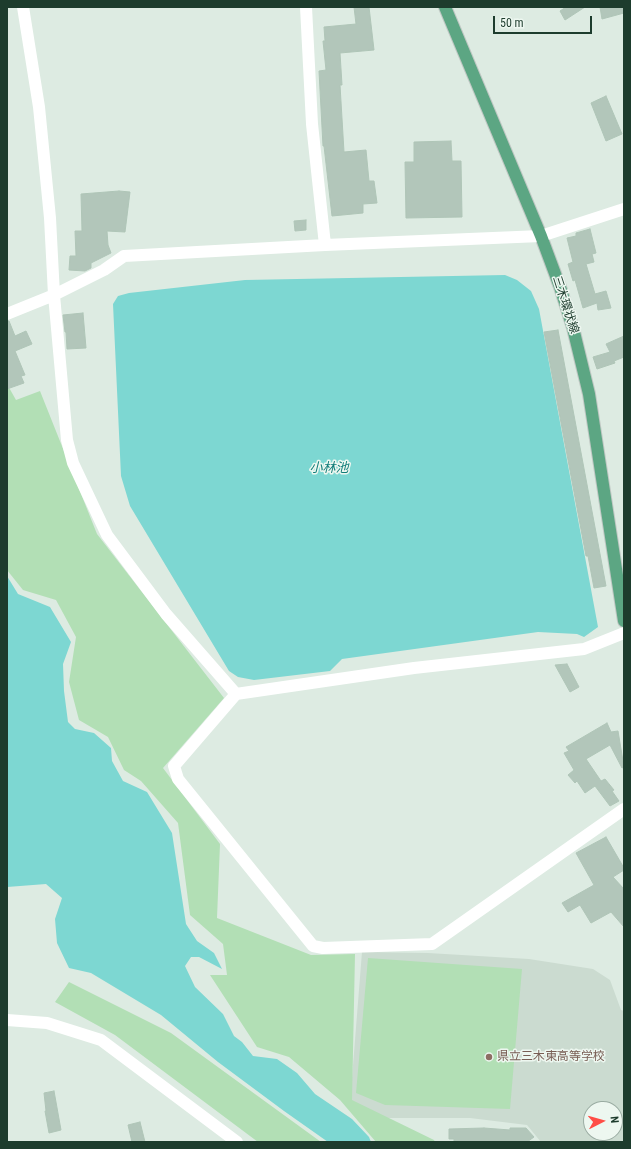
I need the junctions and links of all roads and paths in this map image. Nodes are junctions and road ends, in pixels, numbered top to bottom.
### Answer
1 (23, 7) edge
2 (306, 7) edge
3 (445, 7) edge
4 (624, 209) edge
5 (541, 236) junction
6 (325, 245) junction
7 (54, 295) junction
8 (7, 314) edge
9 (624, 621) edge
10 (624, 633) edge
11 (236, 694) junction
12 (624, 809) edge
13 (7, 1020) edge
14 (237, 1142) edge

1 - 7 street
2 - 6 street
3 - 5 main road, 三木環状線
4 - 5 street
5 - 6 street
5 - 9 main road, 三木環状線
6 - 7 street
7 - 8 street
7 - 11 street
10 - 11 street
11 - 12 street
13 - 14 street

